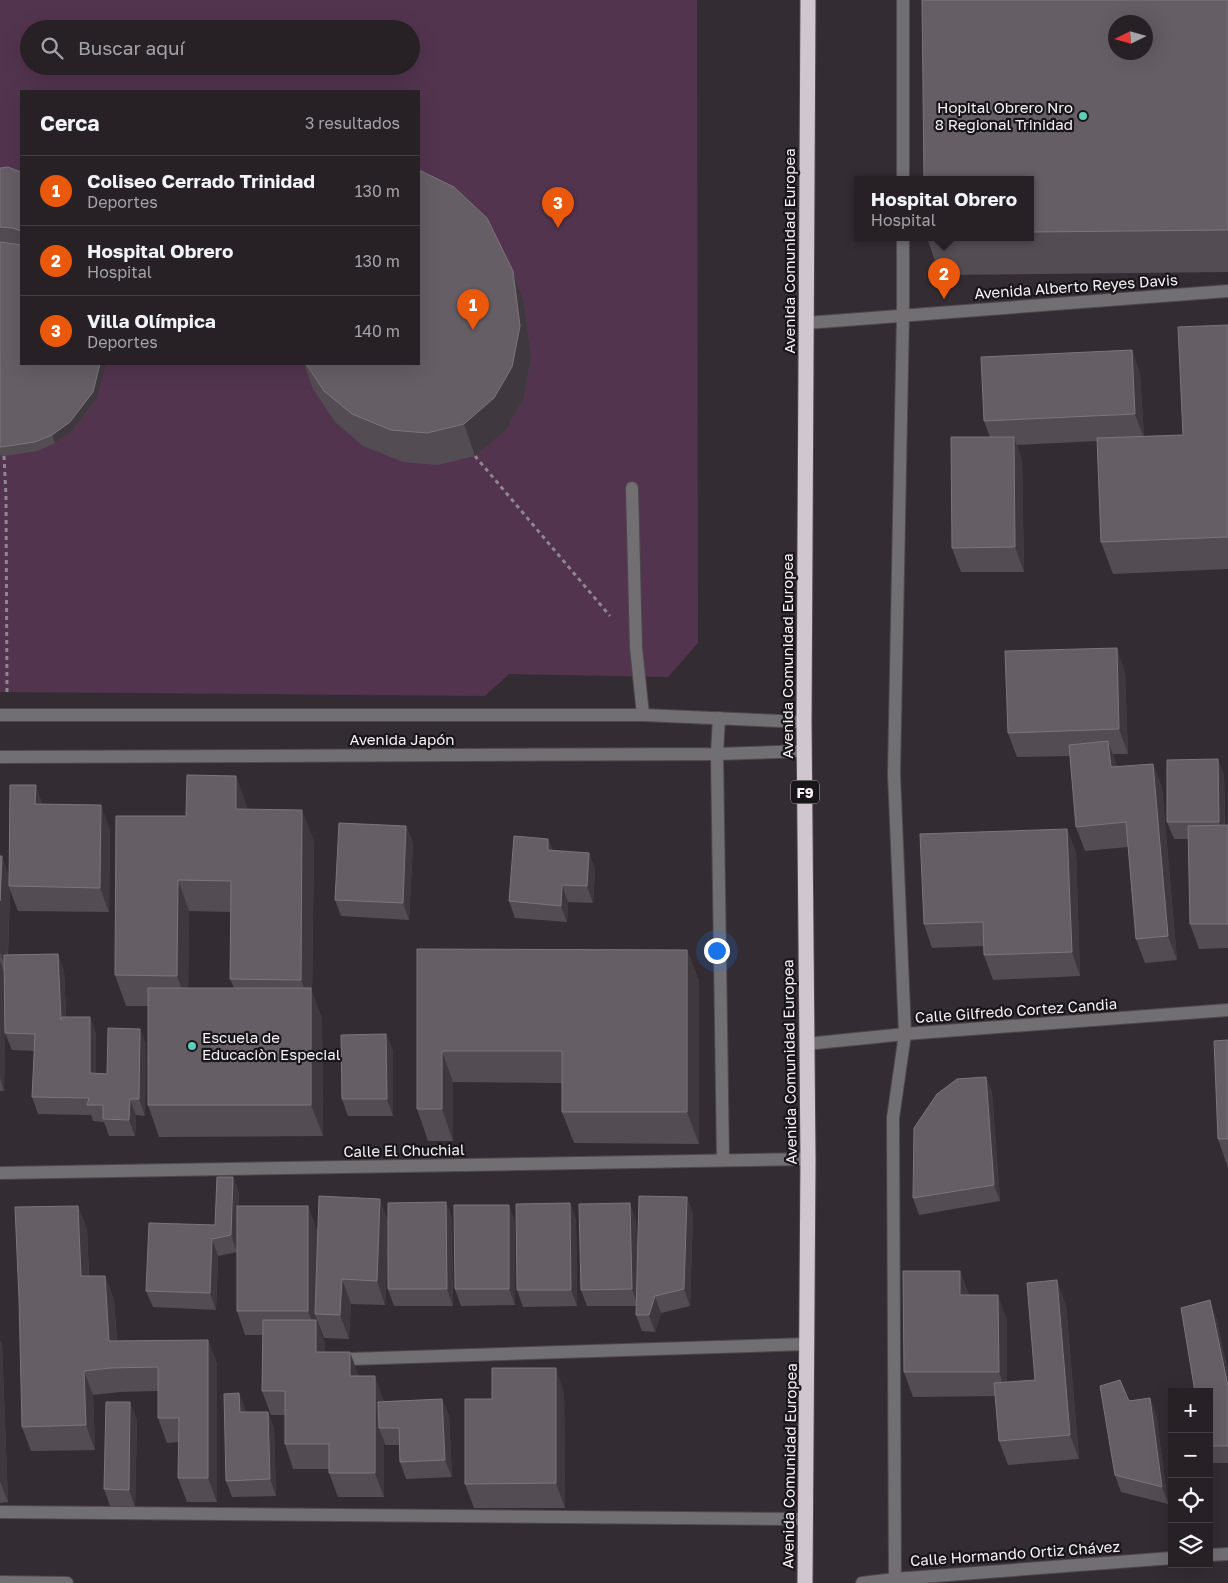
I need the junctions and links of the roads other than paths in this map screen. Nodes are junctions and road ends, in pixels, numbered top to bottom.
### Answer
1 (808, 0) edge
2 (902, 0) edge
3 (903, 176) edge
4 (903, 241) edge
5 (1228, 291) edge
6 (903, 315) junction
7 (806, 323) junction
8 (632, 488) dead end
9 (3, 715) edge
10 (643, 715) junction
11 (719, 718) junction
12 (804, 722) junction
13 (804, 751) junction
14 (717, 754) junction
15 (0, 757) edge
16 (1228, 1010) edge
17 (905, 1034) junction
18 (806, 1044) junction
19 (808, 1159) junction
20 (723, 1160) junction
21 (0, 1173) edge
22 (807, 1344) junction
23 (350, 1359) edge
24 (0, 1512) edge
25 (805, 1519) junction
26 (1228, 1554) edge
27 (1213, 1555) edge
28 (1168, 1558) edge
29 (895, 1581) edge
30 (0, 1582) edge
31 (67, 1583) edge
32 (805, 1583) edge
33 (862, 1583) edge

1 - 7 highway, Avenida Comunidad Europea / F9
2 - 3 street
4 - 6 street
5 - 6 street, Avenida Alberto Reyes Davis
6 - 7 street, Avenida Alberto Reyes Davis
6 - 17 street
7 - 12 highway, Avenida Comunidad Europea / F9
8 - 10 street
9 - 10 street, Avenida Japón
10 - 11 street, Avenida Japón
11 - 12 street, Avenida Japón
11 - 14 street
12 - 13 highway, Avenida Comunidad Europea / F9
13 - 14 street, Avenida Japón
13 - 18 highway, Avenida Comunidad Europea / F9
14 - 15 street, Avenida Japón
14 - 20 street
16 - 17 street, Calle Gilfredo Cortez Candia
17 - 18 street, Calle Gilfredo Cortez Candia
17 - 29 street
18 - 19 highway, Avenida Comunidad Europea / F9
19 - 20 street, Calle El Chuchial
19 - 22 highway, Avenida Comunidad Europea / F9
20 - 21 street, Calle El Chuchial
22 - 23 street
22 - 25 highway, Avenida Comunidad Europea / F9
24 - 25 street
25 - 32 highway, Avenida Comunidad Europea / F9
26 - 27 street
28 - 29 street, Calle Hormando Ortiz Chávez
29 - 33 street, Calle Hormando Ortiz Chávez
30 - 31 street

